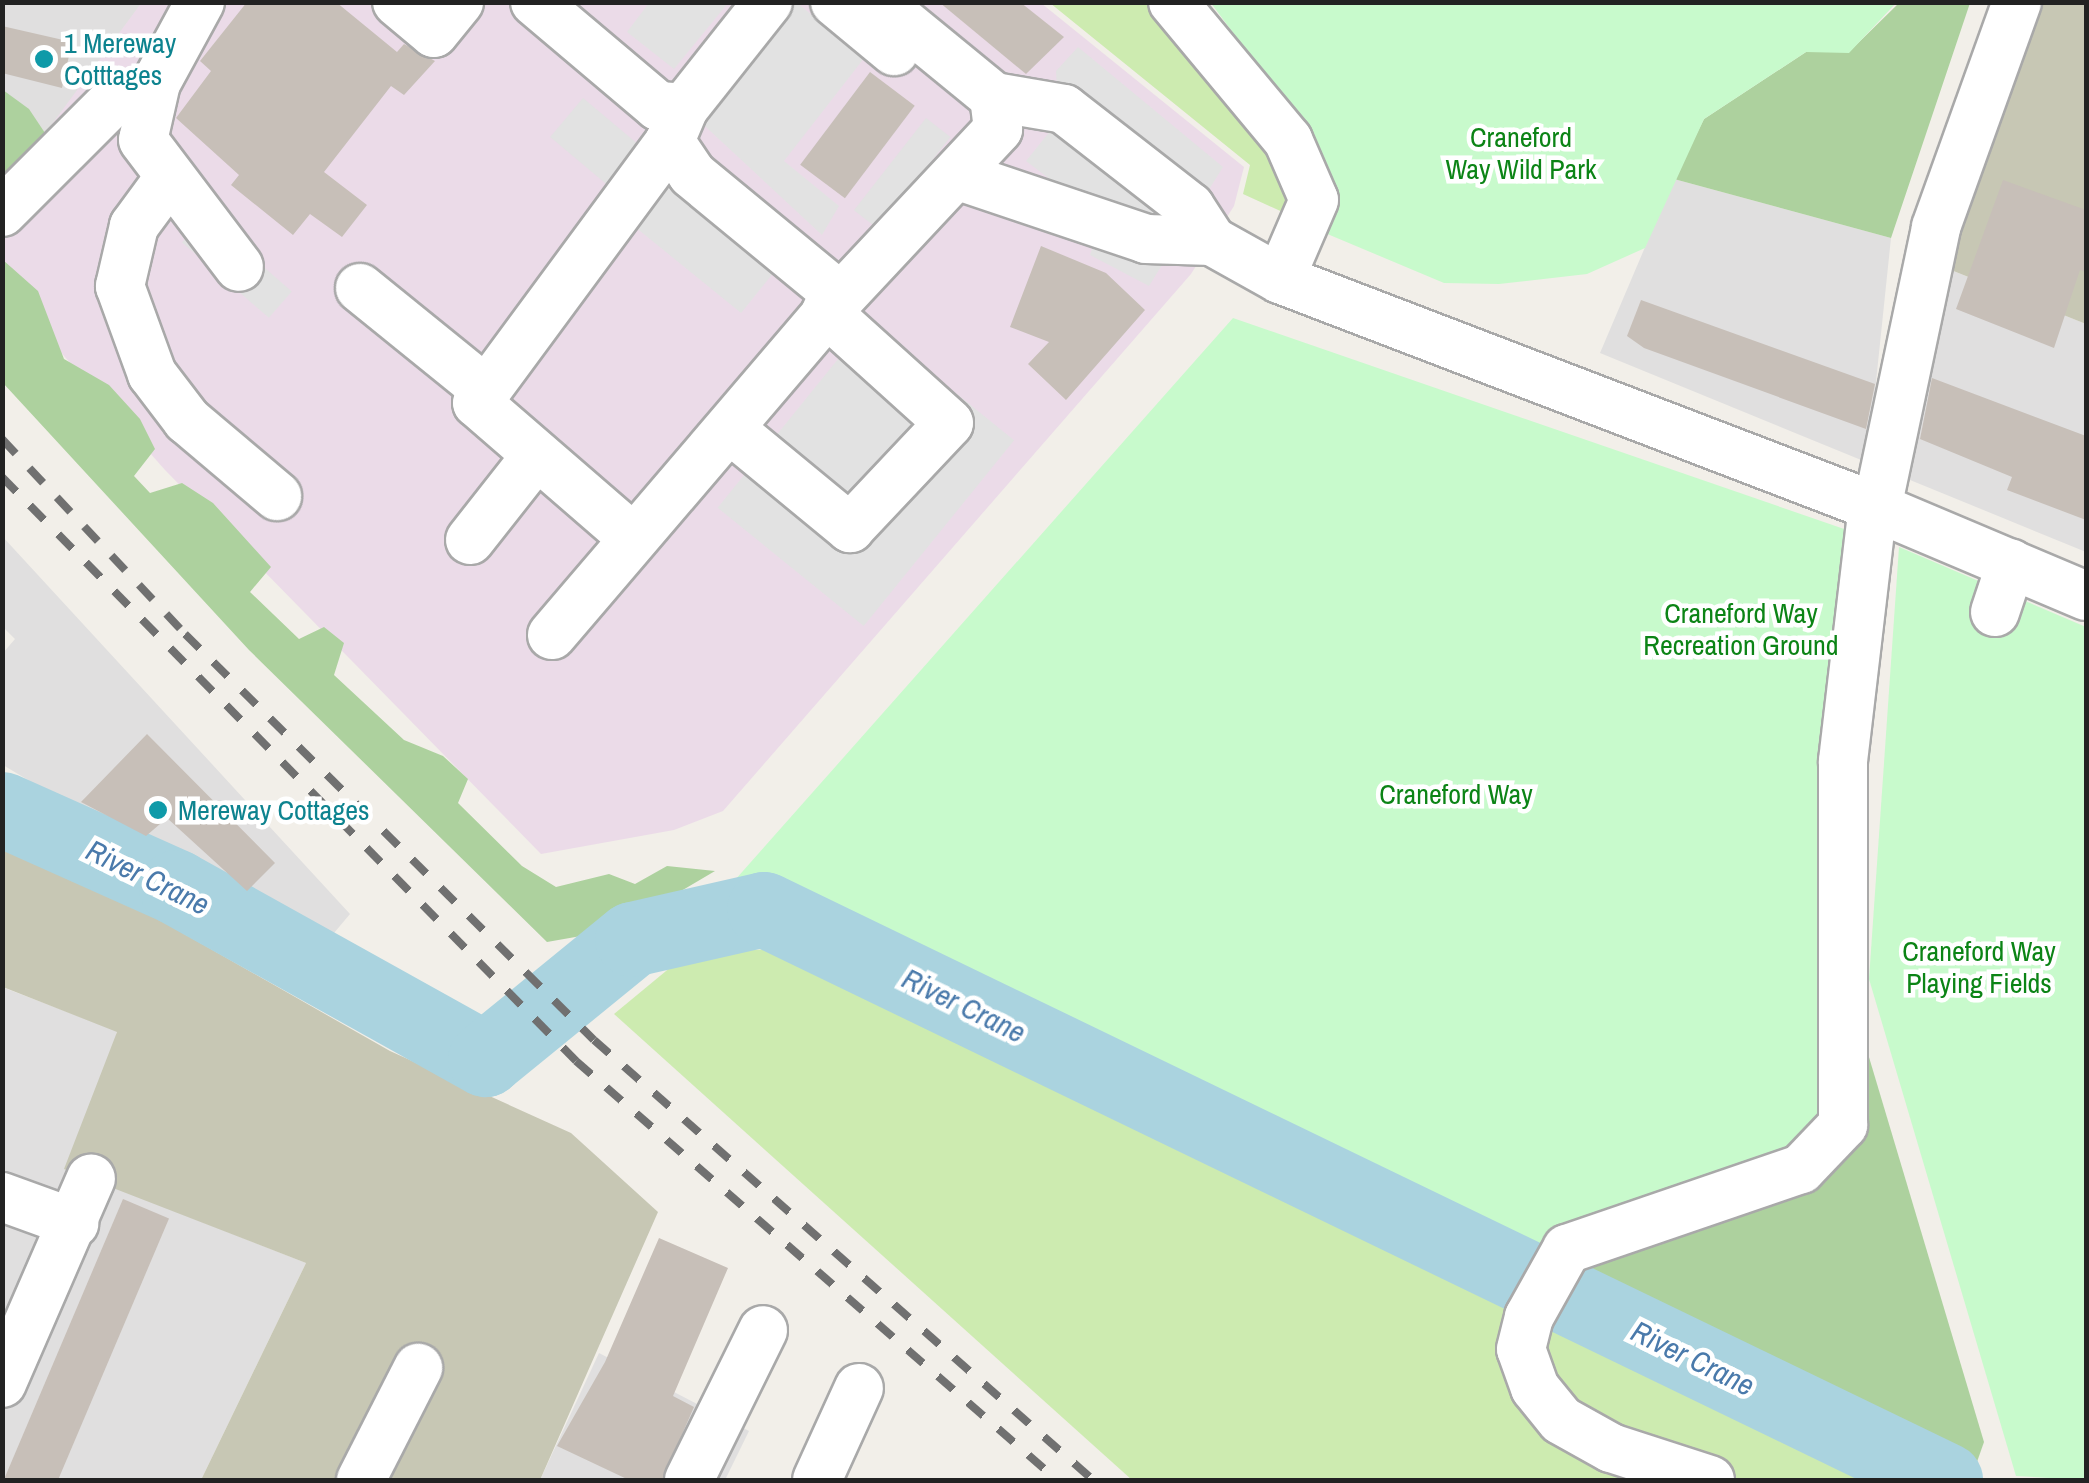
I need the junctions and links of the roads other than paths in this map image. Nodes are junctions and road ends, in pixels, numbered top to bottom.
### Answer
1 (200, 2) edge
2 (397, 2) edge
3 (460, 2) edge
4 (535, 2) edge
5 (835, 2) edge
6 (878, 2) edge
7 (1173, 2) edge
8 (2018, 2) edge
9 (765, 4) edge
10 (152, 94) junction
11 (677, 124) junction
12 (984, 137) junction
13 (167, 181) junction
14 (2, 212) edge
15 (1212, 240) junction
16 (239, 267) dead end
17 (1280, 279) junction
18 (360, 288) dead end
19 (833, 305) junction
20 (486, 390) junction
21 (730, 429) junction
22 (537, 455) junction
23 (277, 496) dead end
24 (1875, 507) junction
25 (633, 538) junction
26 (470, 540) dead end
27 (2011, 564) junction
28 (2086, 596) edge
29 (1994, 612) dead end
30 (552, 635) dead end
31 (91, 1178) dead end
32 (2, 1197) edge
33 (74, 1223) junction
34 (763, 1330) dead end
35 (418, 1368) dead end
36 (2, 1383) edge
37 (859, 1388) dead end
38 (361, 1480) edge
39 (689, 1480) edge
40 (817, 1480) edge
41 (1710, 1480) edge

1 - 10 street
2 - 3 street
4 - 11 street
5 - 12 street
6 - 12 street
7 - 17 street
8 - 24 street
9 - 11 street
10 - 13 street
10 - 14 street
11 - 19 street
11 - 20 street
12 - 15 street
12 - 15 street
12 - 19 street
13 - 16 street
13 - 23 street
15 - 17 street
17 - 24 street
18 - 20 street
19 - 21 street
19 - 21 street
20 - 22 street
21 - 25 street
22 - 25 street
22 - 26 street
24 - 27 street
24 - 41 street
25 - 30 street
27 - 28 street
27 - 29 street
31 - 33 street
32 - 33 street
33 - 36 street
34 - 39 street
35 - 38 street
37 - 40 street

